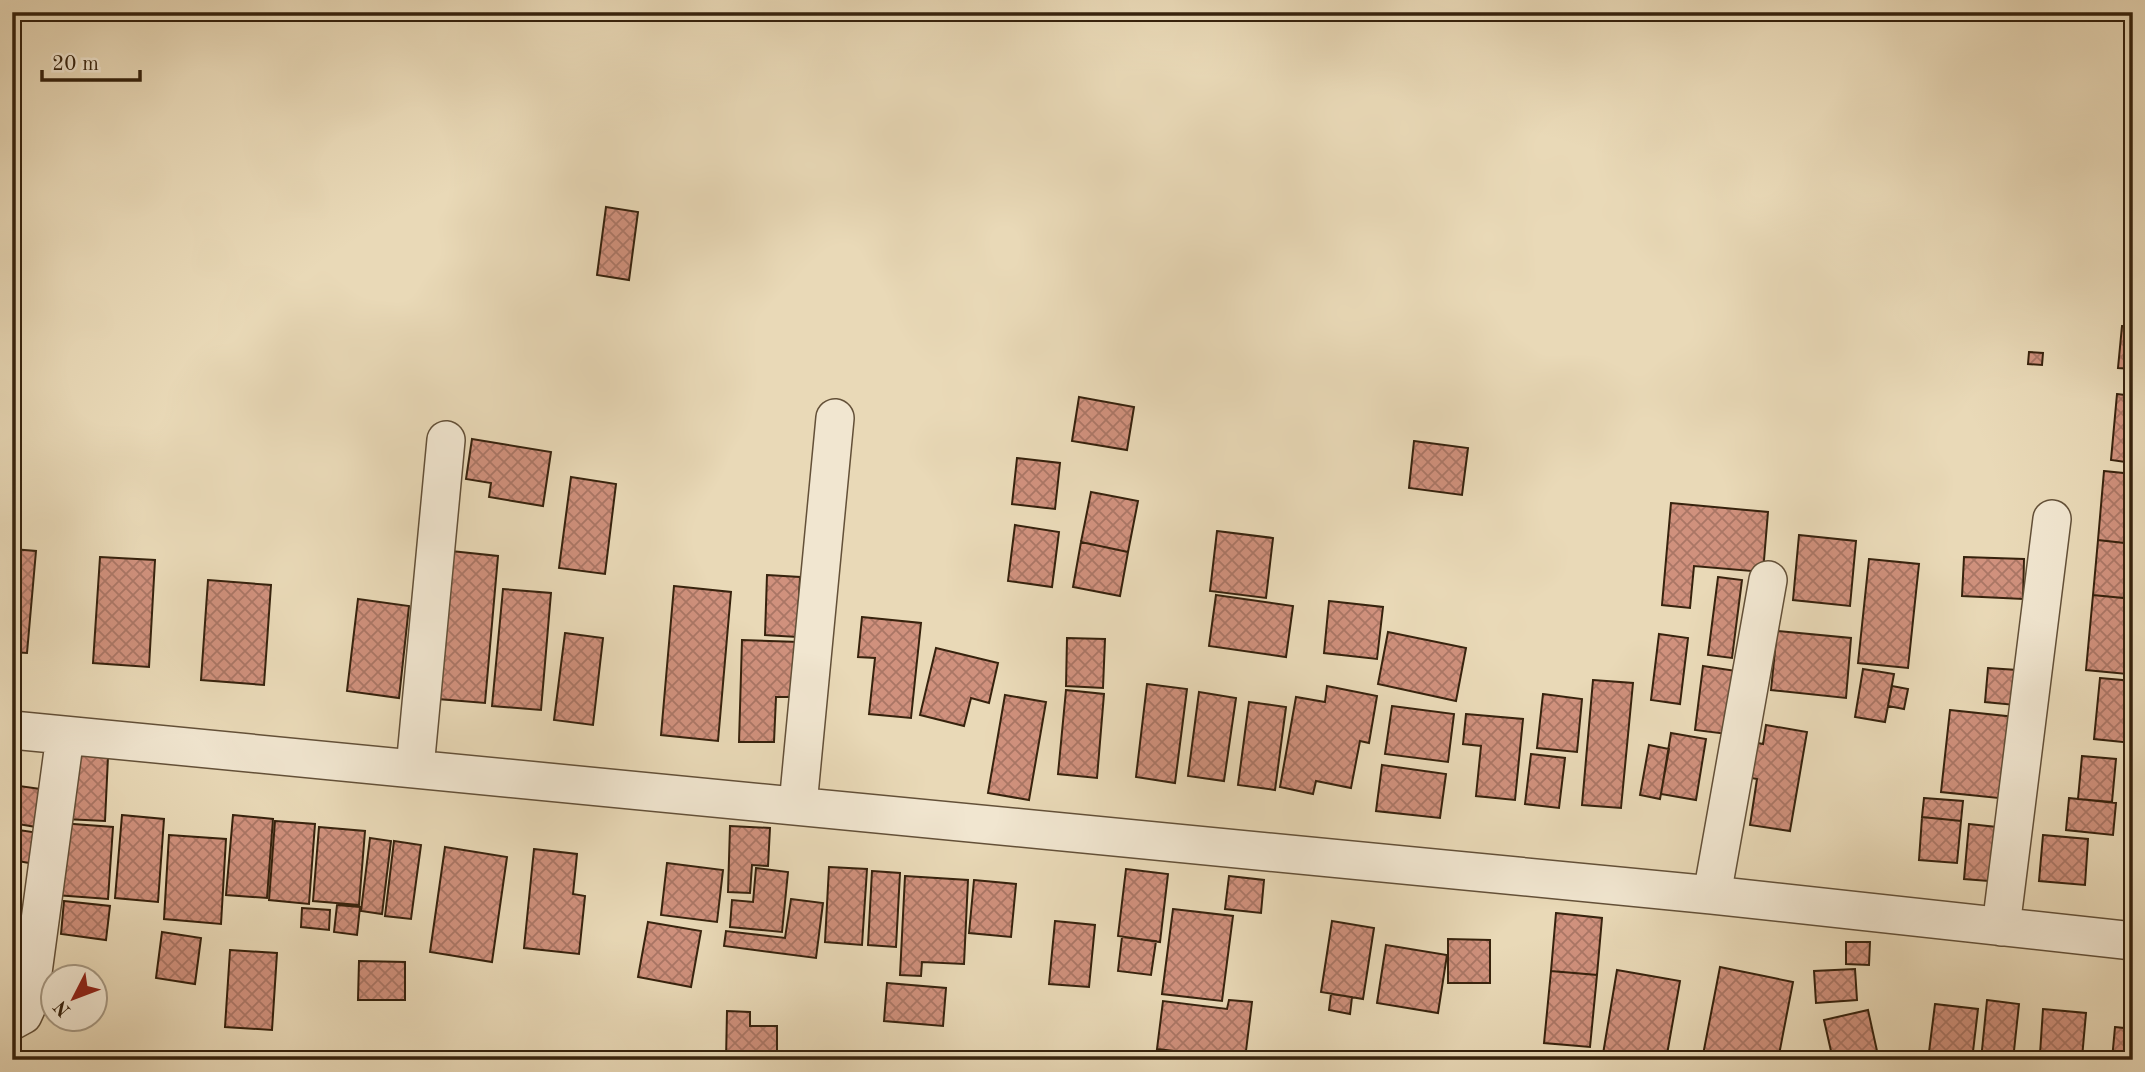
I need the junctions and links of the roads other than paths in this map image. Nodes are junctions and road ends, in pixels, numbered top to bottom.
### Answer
1 (835, 418) dead end
2 (446, 440) dead end
3 (2052, 519) dead end
4 (1768, 580) dead end
5 (12, 730) edge
6 (65, 736) junction
7 (415, 768) junction
8 (798, 805) junction
9 (1712, 895) junction
10 (2001, 927) junction
11 (2133, 941) edge
12 (12, 1021) edge

1 - 8 street
2 - 7 street
3 - 10 street
4 - 9 street
5 - 6 street
6 - 7 street
6 - 12 street
7 - 8 street
8 - 9 street
9 - 10 street
10 - 11 street

